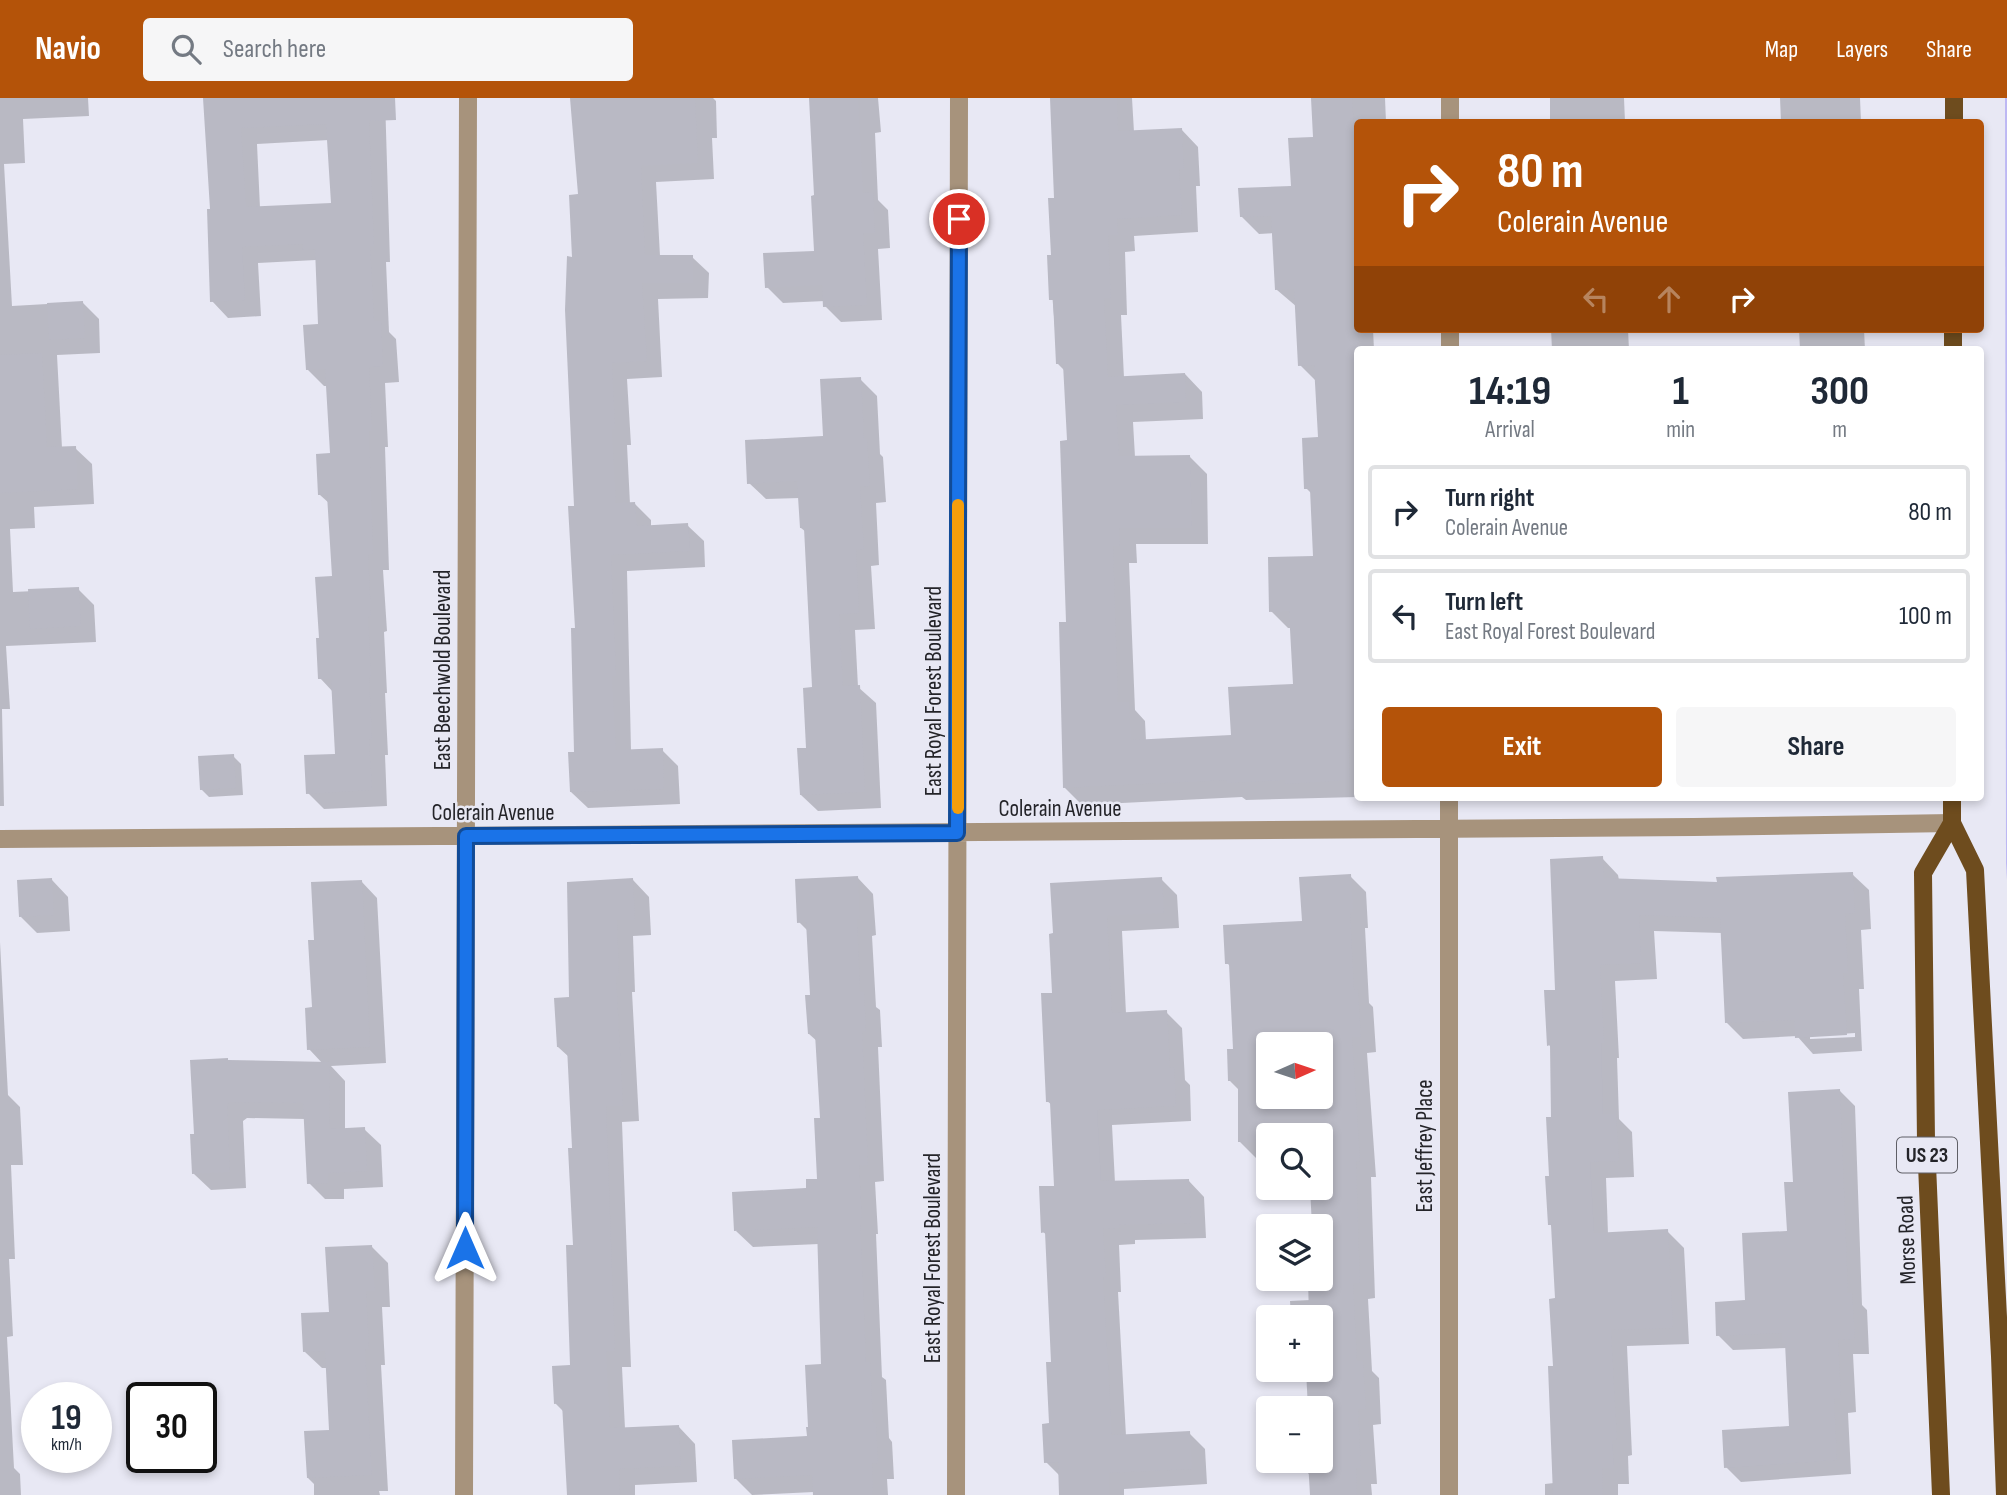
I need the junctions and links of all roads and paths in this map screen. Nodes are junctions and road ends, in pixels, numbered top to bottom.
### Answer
1 (468, 98) edge
2 (959, 98) edge
3 (1450, 98) edge
4 (1954, 98) edge
5 (1450, 119) edge
6 (1954, 119) edge
7 (1449, 801) edge
8 (1952, 801) edge
9 (1952, 823) junction
10 (1449, 829) junction
11 (957, 833) junction
12 (466, 836) junction
13 (0, 839) edge
14 (464, 1495) edge
15 (956, 1495) edge
16 (1449, 1495) edge
17 (1941, 1495) edge
18 (2005, 1495) edge

1 - 12 street, East Beechwold Boulevard
2 - 11 street, East Royal Forest Boulevard
3 - 5 street
4 - 6 main road
7 - 10 street, East Jeffrey Place
8 - 9 main road, US 23
9 - 10 street, Colerain Avenue
9 - 17 main road, Morse Road / US 23
9 - 18 main road, US 23
10 - 11 street, Colerain Avenue
10 - 16 street, East Jeffrey Place
11 - 12 street, Colerain Avenue
11 - 15 street, East Royal Forest Boulevard
12 - 13 street, Colerain Avenue
12 - 14 street, East Beechwold Boulevard

